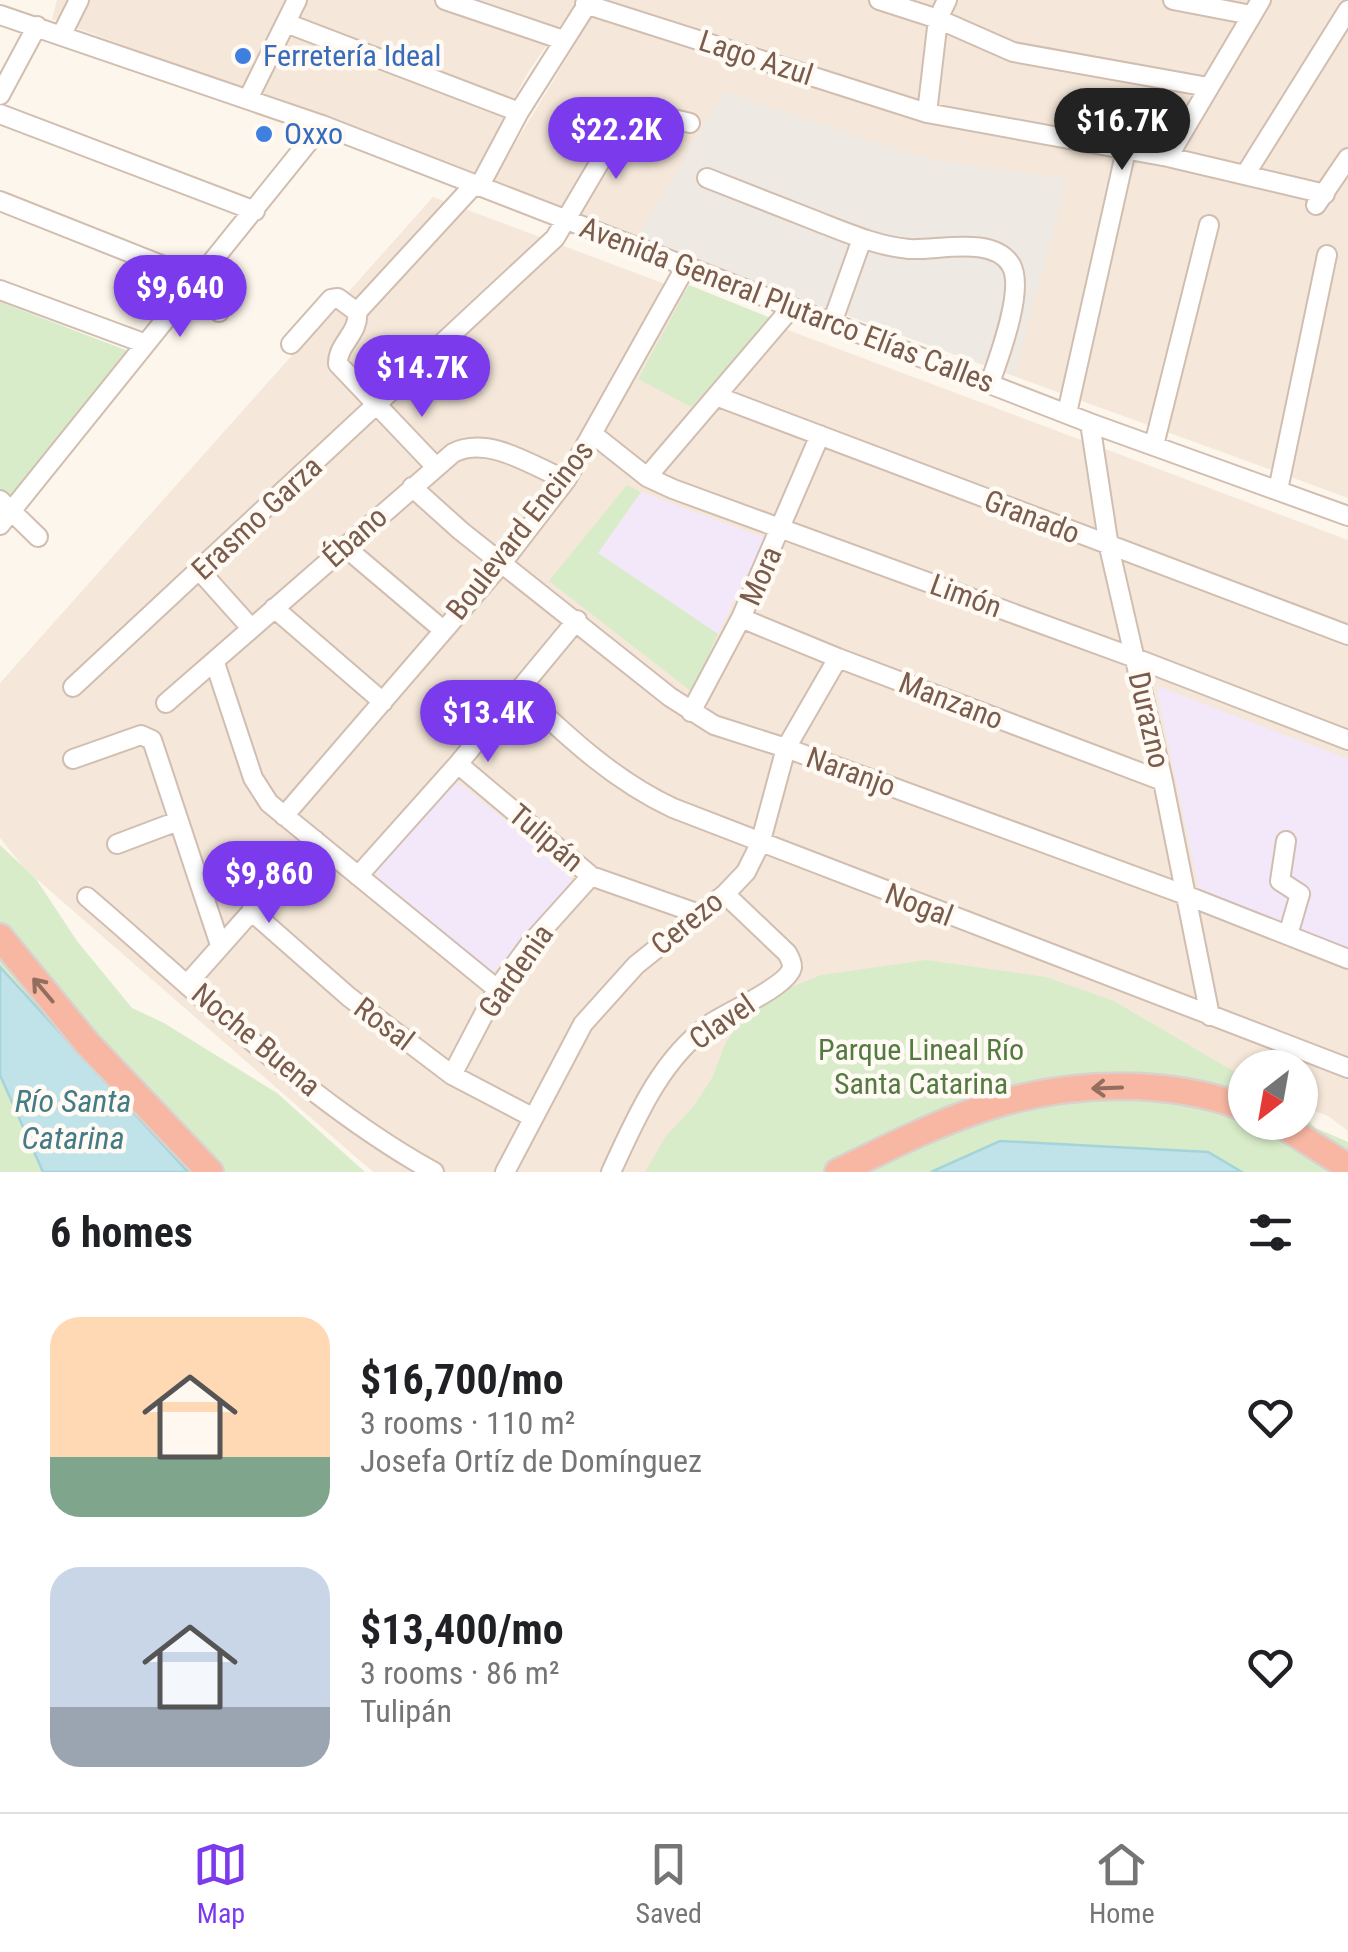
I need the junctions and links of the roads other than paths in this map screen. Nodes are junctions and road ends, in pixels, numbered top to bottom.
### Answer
1 (79, 0) edge
2 (297, 0) edge
3 (446, 0) edge
4 (879, 0) edge
5 (947, 0) edge
6 (1173, 0) edge
7 (587, 2) edge
8 (1256, 7) edge
9 (1348, 10) edge
10 (0, 15) edge
11 (938, 19) junction
12 (286, 23) junction
13 (37, 26) junction
14 (62, 34) junction
15 (562, 40) junction
16 (1208, 87) junction
17 (0, 96) edge
18 (248, 99) junction
19 (519, 112) junction
20 (927, 113) junction
21 (0, 114) edge
22 (690, 123) dead end
23 (322, 125) junction
24 (1126, 150) junction
25 (1168, 158) junction
26 (1348, 158) edge
27 (1244, 175) junction
28 (707, 178) dead end
29 (476, 186) junction
30 (0, 202) edge
31 (256, 210) junction
32 (568, 221) junction
33 (1210, 225) dead end
34 (862, 239) junction
35 (1326, 254) dead end
36 (685, 268) junction
37 (198, 282) junction
38 (0, 290) edge
39 (792, 308) junction
40 (219, 312) dead end
41 (358, 312) junction
42 (832, 323) junction
43 (146, 344) junction
44 (290, 344) dead end
45 (990, 383) junction
46 (716, 396) junction
47 (376, 406) junction
48 (1067, 412) junction
49 (1090, 423) junction
50 (820, 435) junction
51 (594, 436) junction
52 (1154, 444) junction
53 (435, 466) junction
54 (647, 477) junction
55 (566, 480) junction
56 (412, 486) junction
57 (1278, 490) junction
58 (4, 512) edge
59 (1348, 516) edge
60 (782, 528) junction
61 (38, 537) dead end
62 (345, 546) junction
63 (1109, 547) junction
64 (502, 563) junction
65 (200, 572) junction
66 (274, 608) junction
67 (742, 618) junction
68 (577, 620) junction
69 (251, 628) junction
70 (443, 630) junction
71 (1348, 635) edge
72 (838, 658) junction
73 (1135, 658) junction
74 (215, 663) junction
75 (73, 688) dead end
76 (519, 692) junction
77 (383, 702) junction
78 (166, 703) dead end
79 (691, 712) junction
80 (1348, 740) edge
81 (786, 748) junction
82 (72, 759) dead end
83 (458, 764) junction
84 (1163, 781) junction
85 (284, 816) junction
86 (178, 821) junction
87 (315, 840) junction
88 (1286, 841) dead end
89 (117, 844) dead end
90 (760, 844) junction
91 (358, 876) junction
92 (591, 876) junction
93 (725, 894) junction
94 (1183, 894) junction
95 (87, 898) dead end
96 (251, 910) junction
97 (700, 914) junction
98 (1288, 935) junction
99 (0, 936) edge
100 (220, 946) junction
101 (1348, 959) edge
102 (188, 983) junction
103 (497, 989) junction
104 (1210, 1016) junction
105 (1348, 1068) edge
106 (452, 1074) junction
107 (1228, 1103) edge
108 (532, 1117) junction
109 (1306, 1140) edge
110 (1348, 1167) edge
111 (210, 1172) edge
112 (434, 1172) edge
113 (505, 1172) edge
114 (611, 1172) edge
115 (838, 1172) edge

1 - 14 street
2 - 12 street
3 - 15 street
4 - 11 street
5 - 11 street
6 - 8 street
7 - 15 street
7 - 20 street, Lago Azul
8 - 16 street
9 - 27 street
10 - 13 street, Avenida General Plutarco Elías Calles
11 - 16 street
11 - 20 street
12 - 18 street
12 - 19 street
13 - 14 street, Avenida General Plutarco Elías Calles
13 - 17 street
14 - 18 street, Avenida General Plutarco Elías Calles
15 - 19 street
16 - 25 street
18 - 23 street, Avenida General Plutarco Elías Calles
19 - 29 street
20 - 24 street, Lago Azul
21 - 31 street
22 - 32 street, Erasmo Garza
23 - 29 street, Avenida General Plutarco Elías Calles
23 - 31 street
24 - 25 street, Lago Azul
24 - 48 street
25 - 27 street, Lago Azul
26 - 27 street, Lago Azul
28 - 34 street
29 - 32 street, Avenida General Plutarco Elías Calles
29 - 41 street
30 - 37 street
31 - 37 street
32 - 36 street, Avenida General Plutarco Elías Calles
32 - 47 street, Erasmo Garza
33 - 52 street
34 - 42 street
34 - 45 street
35 - 57 street
36 - 39 street, Avenida General Plutarco Elías Calles
36 - 51 street, Boulevard Encinos
37 - 40 street
37 - 43 street
38 - 43 street
39 - 42 street, Avenida General Plutarco Elías Calles
39 - 46 street
41 - 44 street
41 - 47 street
42 - 45 street, Avenida General Plutarco Elías Calles
43 - 58 street
45 - 48 street, Avenida General Plutarco Elías Calles
46 - 50 street, Granado
46 - 54 street
47 - 53 street
47 - 65 street, Erasmo Garza
48 - 49 street, Avenida General Plutarco Elías Calles
49 - 52 street, Avenida General Plutarco Elías Calles
49 - 63 street, Durazno
50 - 60 street, Mora
50 - 63 street, Granado
51 - 54 street, Limón
51 - 55 street, Boulevard Encinos
52 - 57 street, Avenida General Plutarco Elías Calles
53 - 55 street, Ébano
53 - 56 street, Ébano
54 - 60 street, Limón
55 - 64 street, Boulevard Encinos
56 - 62 street, Ébano
56 - 64 street, Naranjo
57 - 59 street, Avenida General Plutarco Elías Calles
58 - 61 street
60 - 67 street, Mora
60 - 73 street, Limón
62 - 66 street, Ébano
62 - 70 street
63 - 71 street, Granado
63 - 73 street, Durazno
64 - 68 street, Naranjo
64 - 70 street, Boulevard Encinos
65 - 69 street
65 - 75 street, Erasmo Garza
66 - 69 street, Ébano
66 - 77 street
67 - 72 street, Manzano
67 - 79 street, Mora
68 - 76 street
68 - 79 street, Naranjo
69 - 74 street, Ébano
70 - 77 street, Boulevard Encinos
72 - 81 street, Cerezo
72 - 84 street, Manzano
73 - 80 street, Limón
73 - 84 street, Durazno
74 - 78 street, Ébano
74 - 85 street
76 - 83 street
76 - 90 street, Nogal
77 - 85 street, Boulevard Encinos
79 - 81 street, Naranjo
81 - 90 street, Cerezo
81 - 94 street, Naranjo
82 - 86 street
83 - 91 street
83 - 92 street, Tulipán
84 - 94 street, Durazno
85 - 87 street
86 - 89 street
86 - 100 street
87 - 91 street
87 - 96 street
88 - 98 street
90 - 93 street, Cerezo
90 - 104 street, Nogal
91 - 103 street
92 - 97 street, Tulipán
92 - 103 street, Gardenia
93 - 97 street, Cerezo
93 - 114 street, Clavel
94 - 98 street, Naranjo
94 - 104 street, Durazno
95 - 102 street, Noche Buena
96 - 100 street
96 - 106 street, Rosal
97 - 108 street, Cerezo
98 - 101 street, Naranjo
111 -> 99 highway
100 - 102 street
102 - 112 street, Noche Buena
103 - 106 street, Gardenia
104 - 105 street, Nogal
106 - 108 street, Rosal
107 -> 115 highway
108 - 113 street, Cerezo
109 - 110 highway

